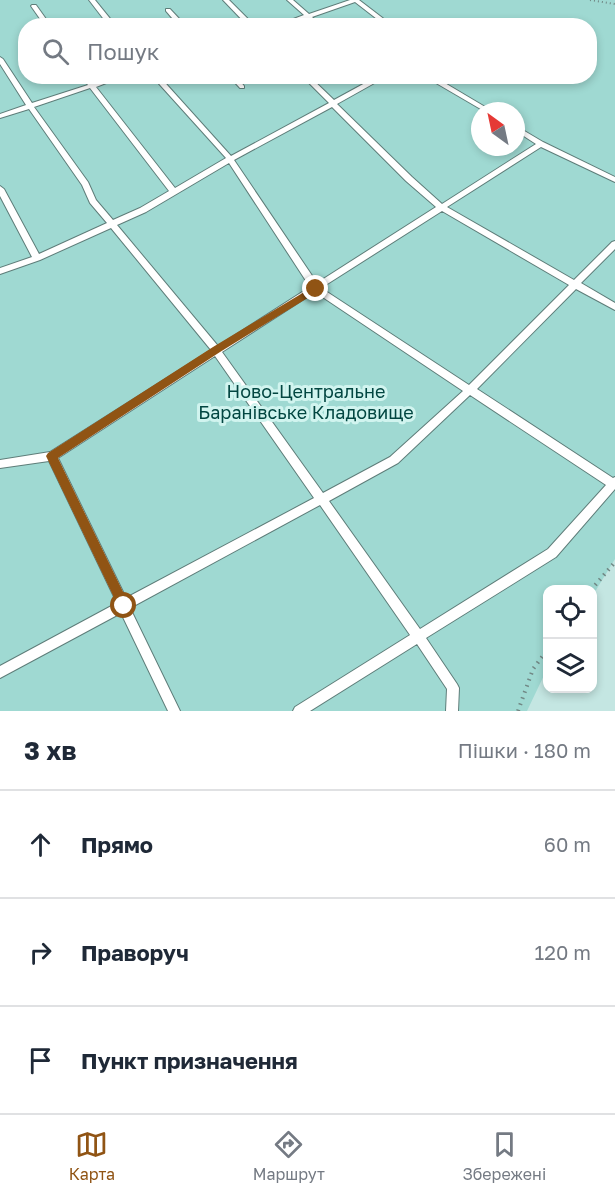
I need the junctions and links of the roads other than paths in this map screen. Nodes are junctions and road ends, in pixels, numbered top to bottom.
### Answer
1 (92, 0) edge
2 (226, 0) edge
3 (290, 0) edge
4 (355, 0) edge
5 (34, 6) dead end
6 (168, 10) dead end
7 (307, 15) junction
8 (42, 18) edge
9 (107, 18) edge
10 (176, 18) edge
11 (244, 18) edge
12 (299, 18) edge
13 (310, 18) edge
14 (379, 18) edge
15 (0, 59) edge
16 (97, 84) edge
17 (162, 84) edge
18 (239, 84) edge
19 (313, 84) edge
20 (369, 84) edge
21 (441, 84) edge
22 (91, 86) junction
23 (242, 87) dead end
24 (473, 102) edge
25 (333, 103) junction
26 (30, 106) junction
27 (0, 116) edge
28 (525, 134) edge
29 (541, 144) junction
30 (230, 159) junction
31 (615, 180) edge
32 (0, 189) edge
33 (173, 191) junction
34 (441, 207) junction
35 (110, 224) junction
36 (615, 244) edge
37 (37, 258) junction
38 (0, 271) edge
39 (575, 285) junction
40 (316, 289) junction
41 (615, 307) edge
42 (216, 350) junction
43 (470, 390) junction
44 (52, 456) junction
45 (0, 464) edge
46 (614, 483) edge
47 (320, 499) junction
48 (124, 606) junction
49 (419, 637) junction
50 (0, 672) edge
51 (174, 711) edge
52 (299, 711) edge
53 (452, 711) edge

1 - 9 lane
2 - 11 lane
3 - 7 lane
4 - 7 lane
4 - 14 lane
5 - 8 lane
6 - 10 lane
7 - 12 lane
7 - 13 lane
15 - 26 lane
16 - 22 lane
17 - 30 lane
18 - 23 lane
19 - 25 lane
20 - 25 lane
21 - 24 lane
22 - 26 lane
22 - 33 lane
25 - 30 lane
25 - 34 lane
26 - 27 lane
26 - 35 lane
28 - 29 lane
29 - 31 lane
29 - 34 lane
30 - 33 lane
30 - 40 lane
32 - 37 lane
33 - 35 lane
34 - 39 lane
34 - 40 lane
35 - 37 lane
35 - 42 lane
36 - 39 lane
37 - 38 lane
39 - 41 lane
39 - 43 lane
40 - 42 lane
40 - 43 lane
42 - 44 lane
42 - 47 lane
43 - 46 lane
43 - 47 lane
44 - 45 lane
44 - 48 lane
46 - 49 lane
47 - 48 lane
47 - 49 lane
48 - 50 lane
48 - 51 lane
49 - 52 lane
49 - 53 lane

